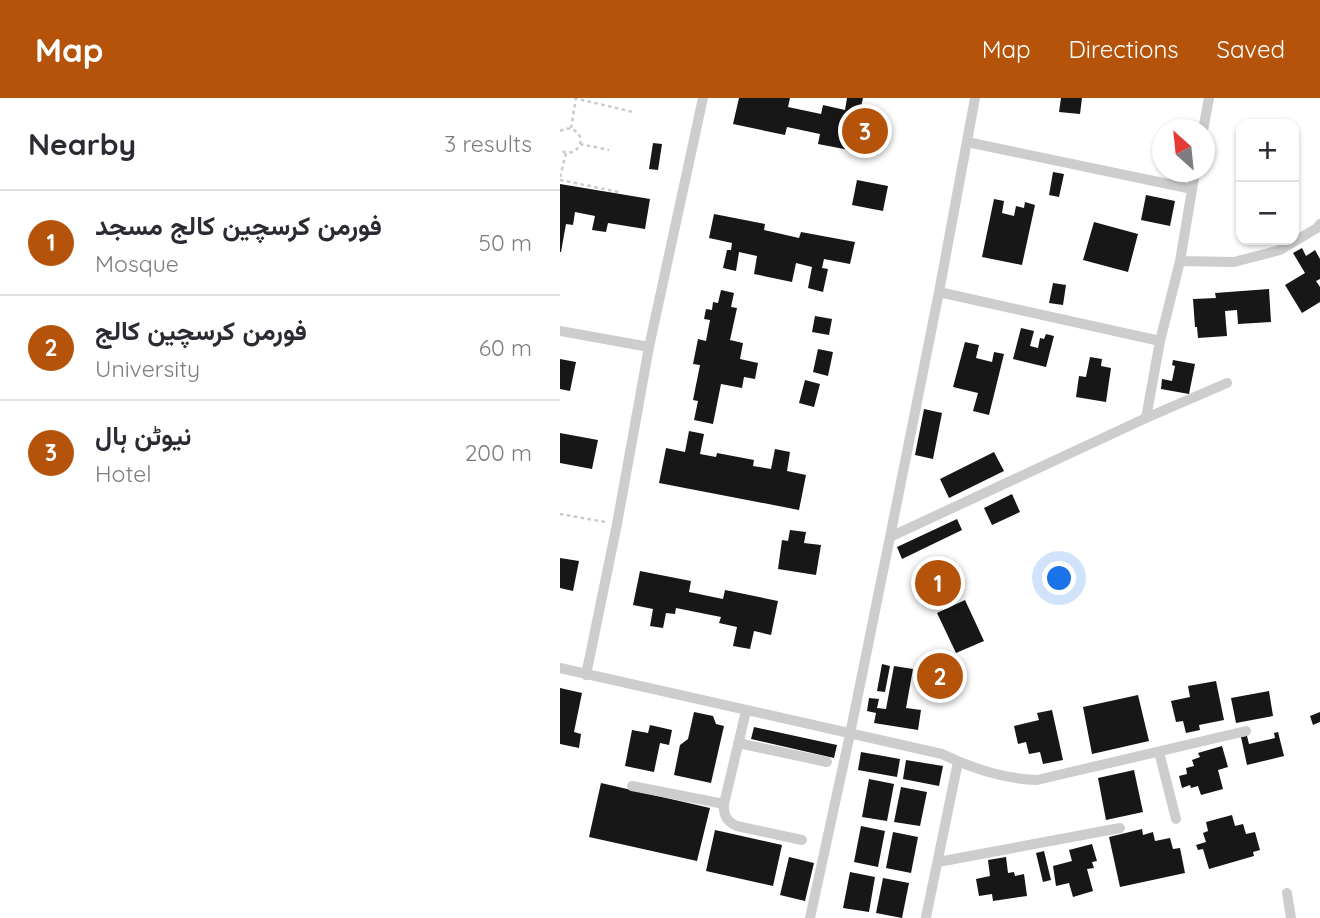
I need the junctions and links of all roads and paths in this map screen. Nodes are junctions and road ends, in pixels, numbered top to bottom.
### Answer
1 (575, 98) edge
2 (703, 98) edge
3 (975, 98) edge
4 (1209, 98) edge
5 (633, 112) dead end
6 (1205, 119) edge
7 (571, 128) junction
8 (560, 131) edge
9 (967, 142) junction
10 (580, 144) junction
11 (560, 150) edge
12 (609, 150) dead end
13 (566, 153) junction
14 (560, 179) edge
15 (1193, 182) edge
16 (1192, 189) junction
17 (619, 192) dead end
18 (1320, 224) edge
19 (1180, 261) junction
20 (939, 292) junction
21 (560, 331) edge
22 (1160, 341) junction
23 (649, 346) junction
24 (1227, 383) dead end
25 (1146, 418) junction
26 (560, 514) edge
27 (617, 524) junction
28 (890, 537) junction
29 (560, 668) edge
30 (586, 675) junction
31 (746, 710) junction
32 (1246, 731) dead end
33 (850, 734) junction
34 (738, 743) junction
35 (1159, 752) junction
36 (958, 761) junction
37 (827, 762) dead end
38 (632, 786) dead end
39 (724, 804) junction
40 (1176, 819) dead end
41 (1120, 828) dead end
42 (802, 841) dead end
43 (938, 862) junction
44 (1287, 892) dead end
45 (926, 917) edge
46 (810, 918) edge
47 (1291, 918) edge

1 - 5 path
1 - 7 path
2 - 23 lane
3 - 9 lane
4 - 6 lane
7 - 8 path
7 - 10 path
9 - 16 lane
9 - 20 lane
10 - 12 path
10 - 13 path
11 - 13 path
13 - 14 path
14 - 17 path
15 - 16 lane
16 - 19 lane
18 - 19 lane
19 - 22 lane
20 - 22 lane
20 - 28 lane
21 - 23 lane
22 - 25 lane
23 - 27 lane
24 - 25 lane
25 - 28 lane
26 - 27 path
27 - 30 lane
28 - 33 lane
29 - 30 lane
30 - 31 lane
31 - 33 lane
31 - 34 lane
32 - 35 lane
33 - 36 lane
33 - 46 lane
34 - 37 lane
34 - 39 lane
35 - 36 lane
35 - 40 lane
36 - 43 lane
38 - 39 lane
39 - 42 lane
41 - 43 lane
43 - 45 lane
44 - 47 lane

